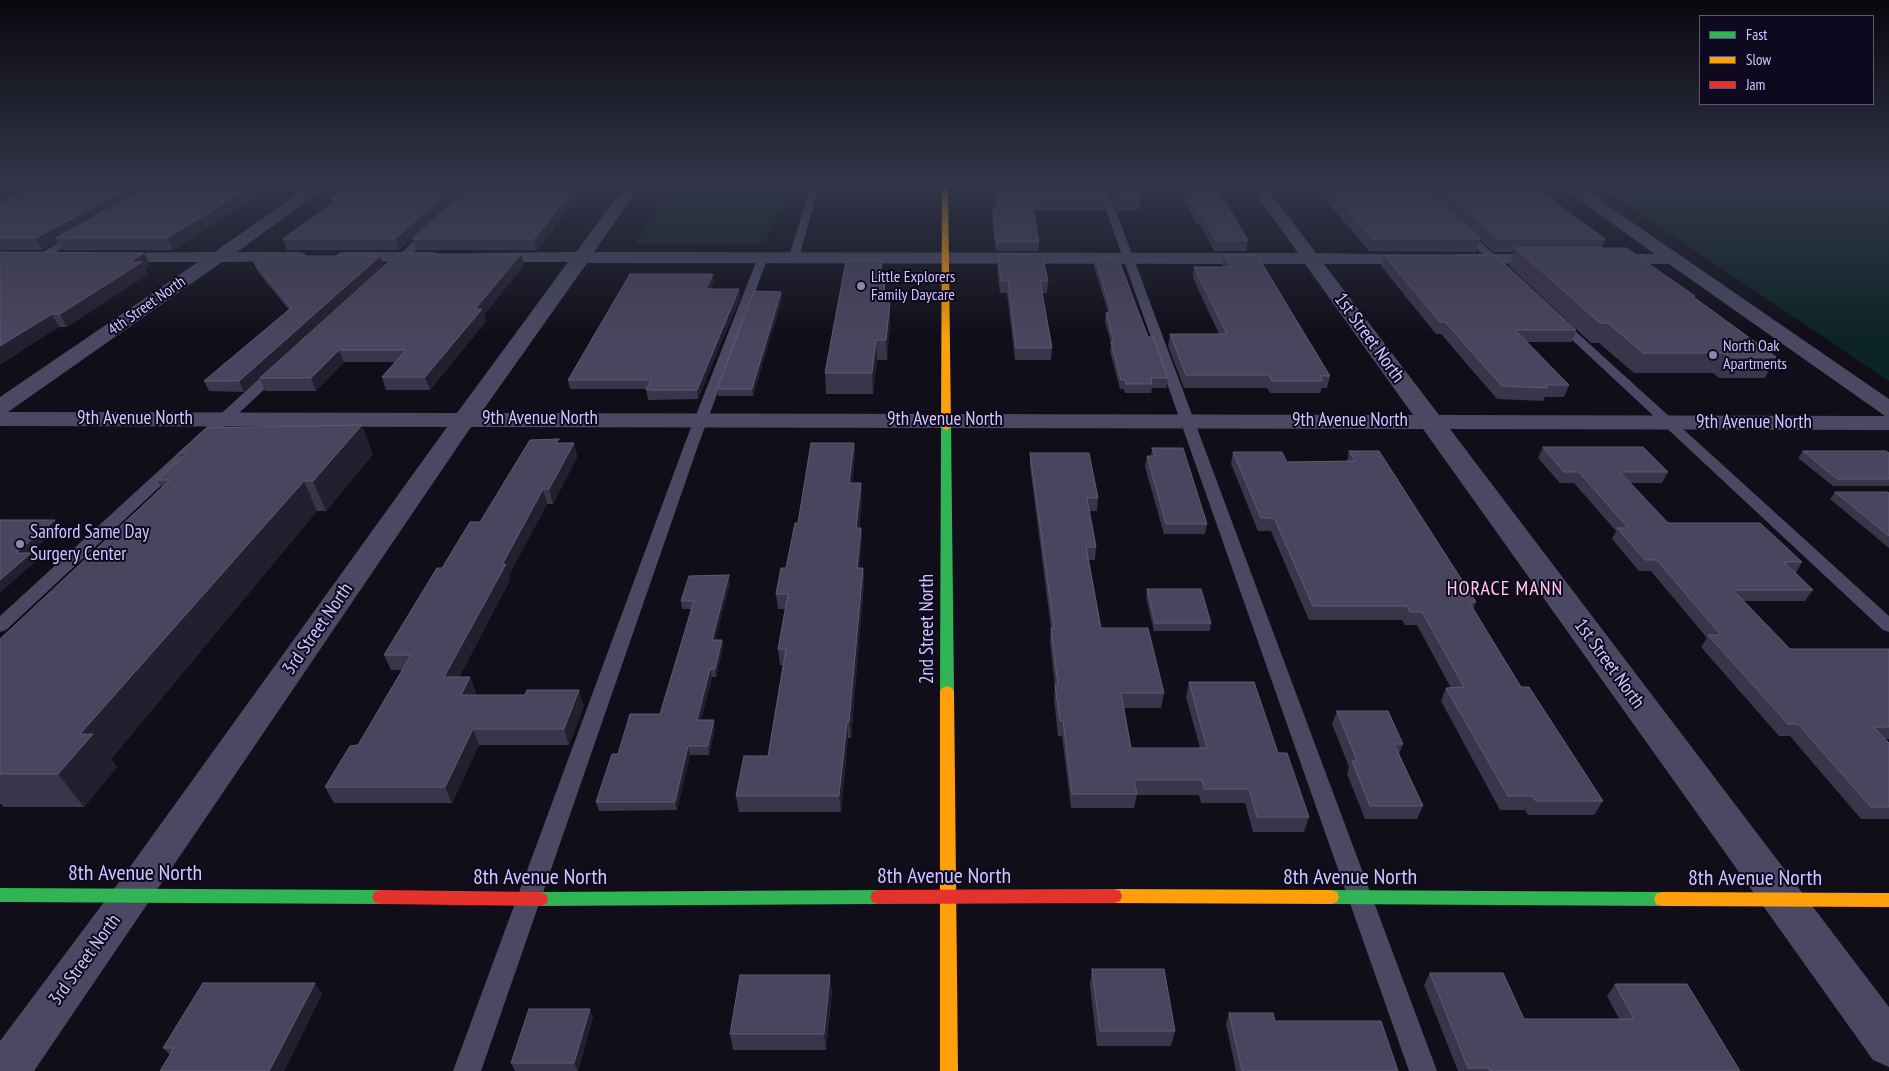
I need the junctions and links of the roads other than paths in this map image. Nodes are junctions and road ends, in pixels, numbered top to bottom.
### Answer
1 (75, 237) edge
2 (246, 237) edge
3 (425, 237) edge
4 (597, 237) edge
5 (800, 237) edge
6 (944, 237) edge
7 (1122, 237) edge
8 (1295, 237) edge
9 (1469, 237) edge
10 (1642, 237) edge
11 (19, 257) edge
12 (39, 257) junction
13 (217, 257) junction
14 (403, 257) junction
15 (794, 257) junction
16 (582, 258) junction
17 (763, 258) junction
18 (944, 258) junction
19 (1130, 258) junction
20 (1311, 259) junction
21 (1494, 259) junction
22 (1570, 259) edge
23 (1589, 259) edge
24 (1675, 260) junction
25 (381, 277) edge
26 (1515, 280) edge
27 (1551, 314) edge
28 (288, 361) edge
29 (0, 407) edge
30 (1889, 410) edge
31 (0, 419) edge
32 (223, 419) junction
33 (701, 419) junction
34 (464, 420) junction
35 (944, 420) junction
36 (1186, 421) junction
37 (1430, 421) junction
38 (1667, 423) junction
39 (1889, 423) edge
40 (0, 626) edge
41 (1889, 626) edge
42 (133, 894) junction
43 (0, 895) edge
44 (948, 896) junction
45 (1360, 898) junction
46 (528, 899) junction
47 (1783, 900) junction
48 (1889, 900) edge
49 (1889, 1044) edge
50 (6, 1071) edge
51 (467, 1071) edge
52 (948, 1071) edge
53 (1423, 1071) edge

1 - 12 lane
2 - 13 street, 4th Street North
3 - 14 lane
4 - 16 street, 3rd Street North
5 - 15 lane
6 - 18 street, 2nd Street North
7 - 19 lane
8 - 20 street, 1st Street North
9 - 21 lane
10 - 24 street
11 - 12 street
12 - 13 street
13 - 14 street
13 - 29 street, 4th Street North
14 - 16 street
14 - 25 lane
15 - 17 street
15 - 18 street
16 - 17 street
16 - 34 street, 3rd Street North
17 - 33 lane
18 - 19 street
18 - 35 street, 2nd Street North
19 - 20 street
19 - 36 lane
20 - 21 street
20 - 37 street, 1st Street North
21 - 22 street
21 - 26 lane
23 - 24 street
24 - 30 street
27 - 38 lane
28 - 32 lane
31 - 32 street, 9th Avenue North
32 - 34 street, 9th Avenue North
32 - 40 lane
33 - 34 street, 9th Avenue North
33 - 35 street, 9th Avenue North
33 - 46 lane
34 - 42 street, 3rd Street North
35 - 36 street, 9th Avenue North
35 - 44 street, 2nd Street North
36 - 37 street, 9th Avenue North
36 - 45 lane
37 - 38 street, 9th Avenue North
37 - 47 street, 1st Street North
38 - 39 street, 9th Avenue North
38 - 41 lane
42 - 43 street, 8th Avenue North
42 - 46 street, 8th Avenue North
42 - 50 street, 3rd Street North
44 - 45 street, 8th Avenue North
44 - 46 street, 8th Avenue North
44 - 52 street, 2nd Street North
45 - 47 street, 8th Avenue North
45 - 53 lane
46 - 51 lane
47 - 48 street, 8th Avenue North
47 - 49 street, 1st Street North

